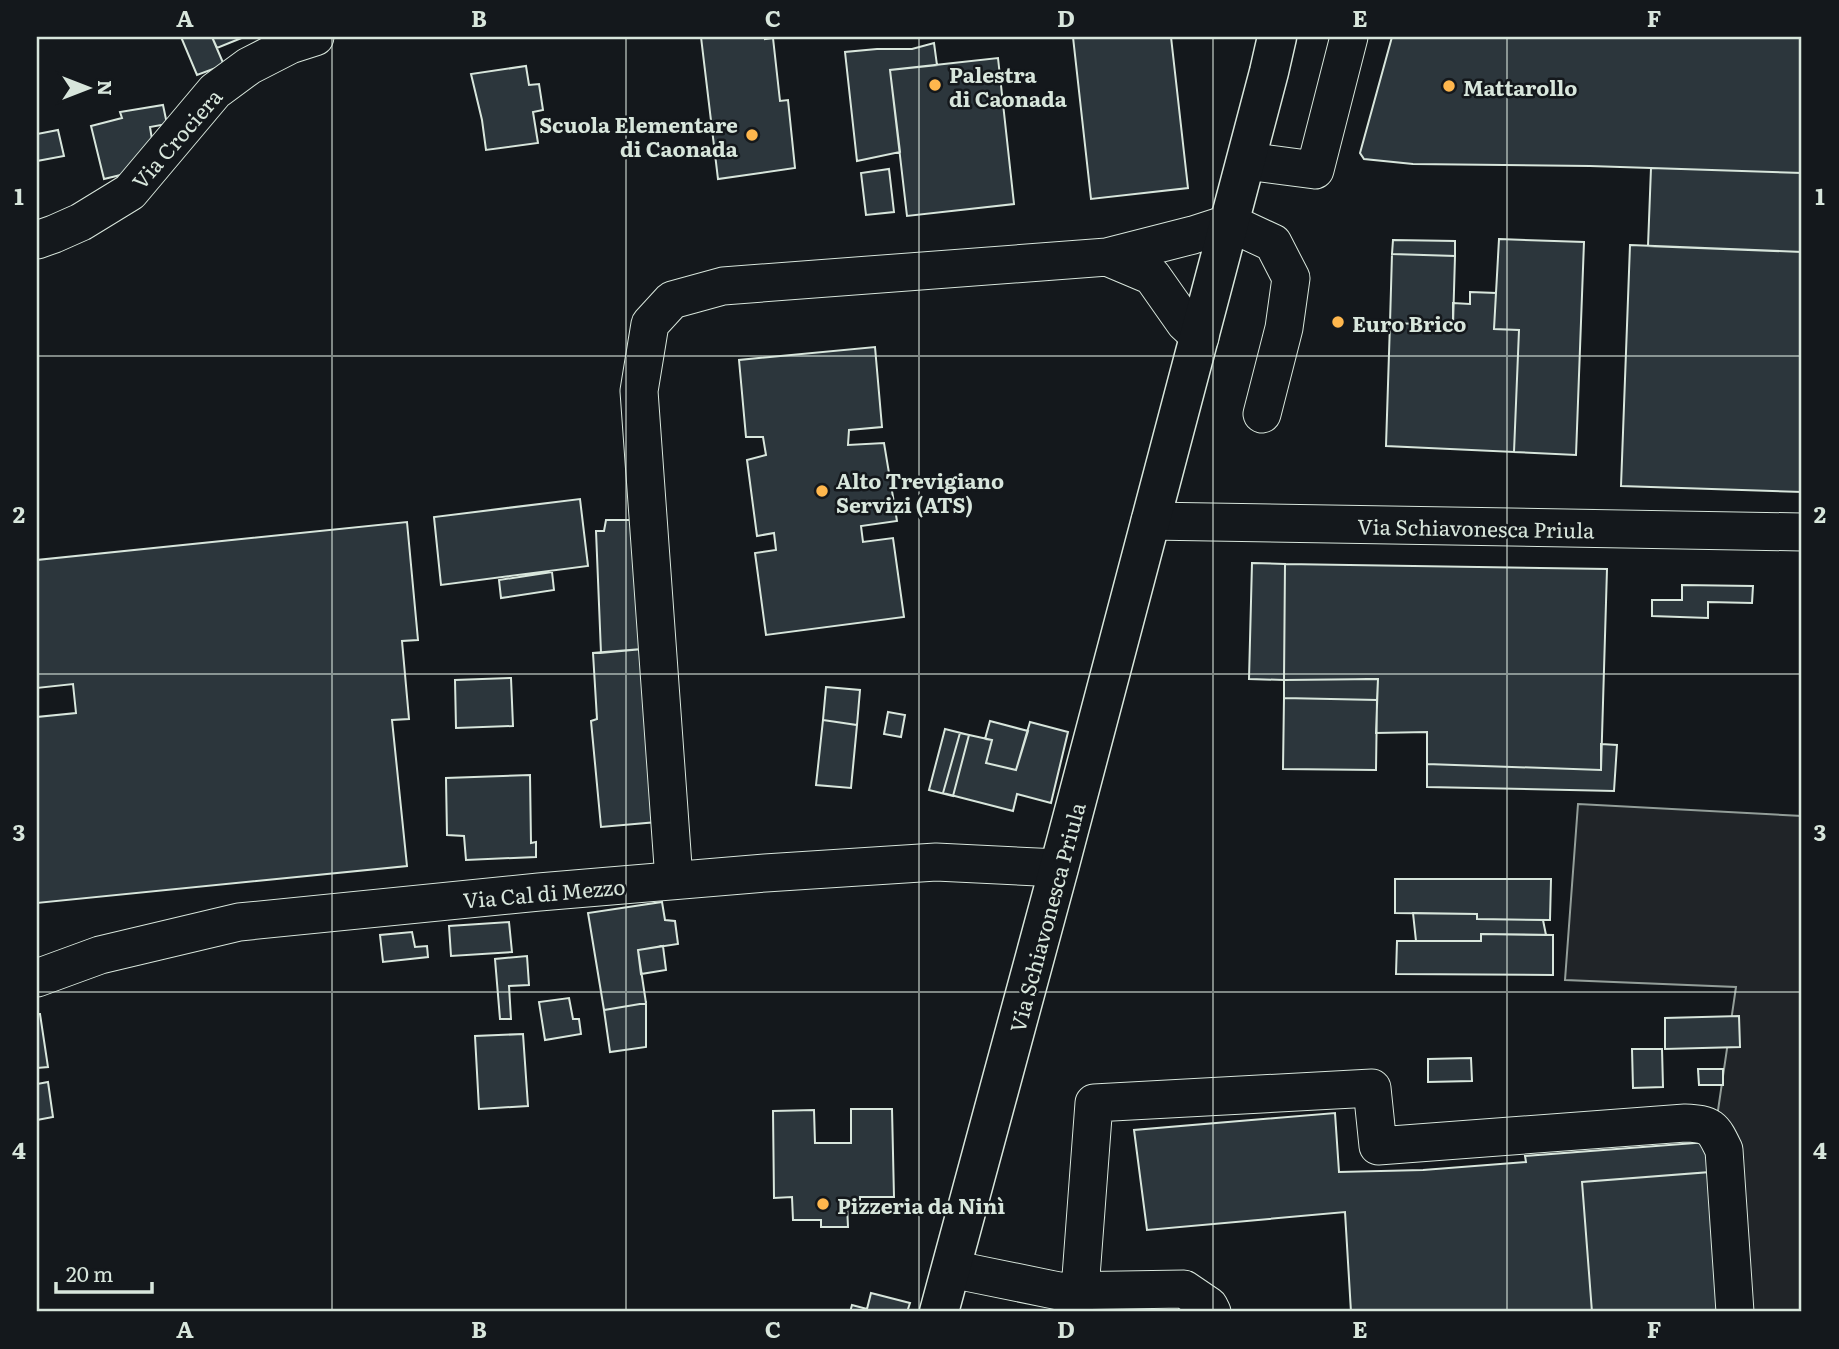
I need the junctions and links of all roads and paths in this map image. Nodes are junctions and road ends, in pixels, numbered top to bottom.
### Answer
1 (315, 37) edge
2 (1277, 37) edge
3 (1349, 37) edge
4 (1246, 161) junction
5 (1230, 223) junction
6 (37, 240) edge
7 (1107, 257) junction
8 (1200, 337) junction
9 (1262, 414) dead end
10 (1150, 522) junction
11 (1802, 532) edge
12 (1059, 868) junction
13 (674, 880) junction
14 (37, 978) edge
15 (951, 1269) junction
16 (1080, 1290) junction
17 (939, 1312) edge
18 (1212, 1312) edge
19 (1735, 1312) edge

1 - 6 street, Via Crociera
2 - 4 main road, Via Schiavonesca Priula
3 - 4 street
4 - 5 main road, Via Schiavonesca Priula
5 - 7 street
5 - 8 main road, Via Schiavonesca Priula
5 - 9 street
7 - 8 street
7 - 13 street
8 - 10 main road, Via Schiavonesca Priula
10 - 11 street, Via Schiavonesca Priula
10 - 12 main road, Via Schiavonesca Priula
12 - 13 street, Via Cal di Mezzo
12 - 15 main road, Via Schiavonesca Priula
13 - 14 street, Via Cal di Mezzo
15 - 16 street
15 - 17 main road, Via Schiavonesca Priula
16 - 18 street
16 - 19 street

